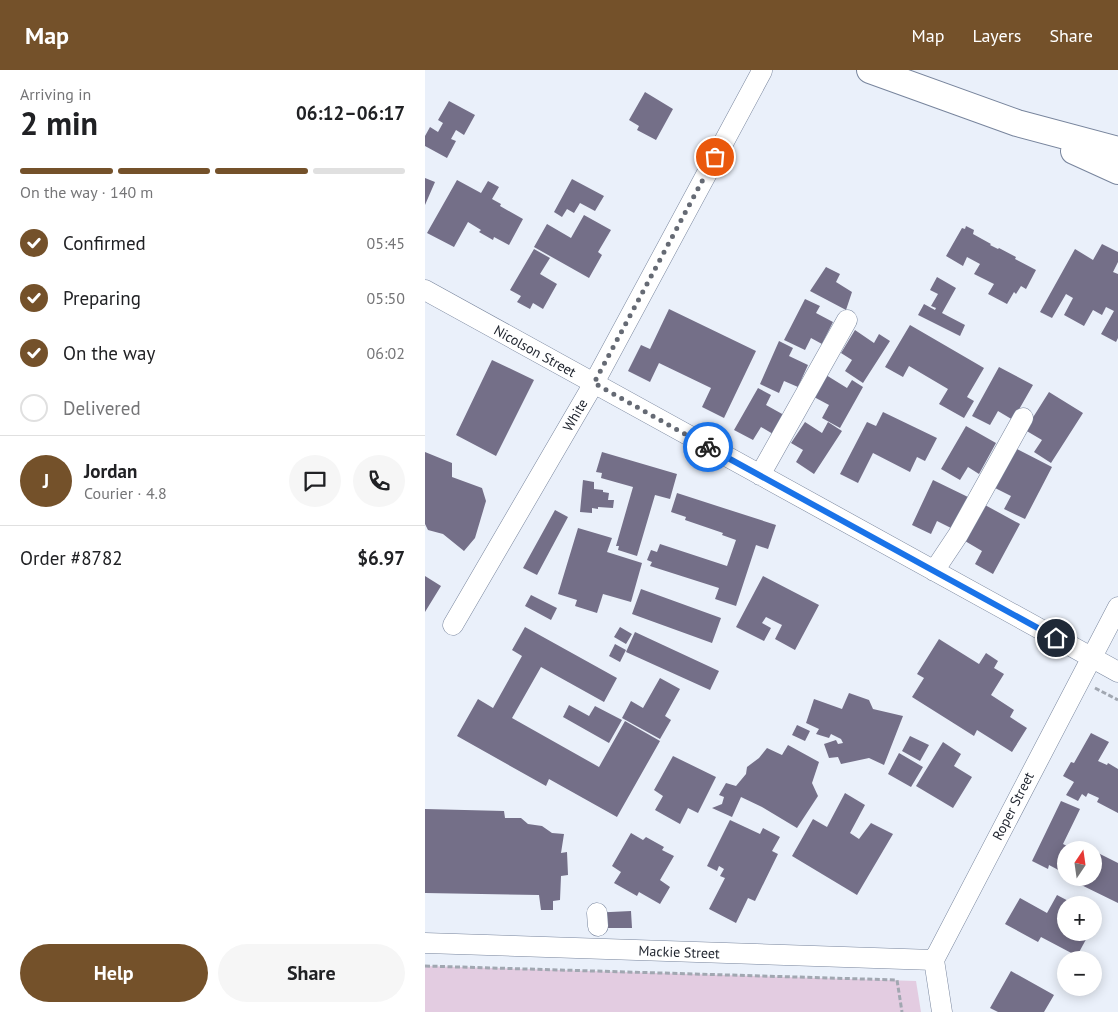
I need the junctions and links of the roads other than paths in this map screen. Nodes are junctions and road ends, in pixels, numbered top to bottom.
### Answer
1 (870, 70) edge
2 (762, 71) edge
3 (1017, 122) junction
4 (1118, 150) edge
5 (1118, 171) edge
6 (425, 290) edge
7 (847, 320) dead end
8 (594, 383) junction
9 (1023, 418) dead end
10 (761, 475) junction
11 (934, 571) junction
12 (1118, 607) edge
13 (453, 625) dead end
14 (1091, 657) junction
15 (1118, 672) edge
16 (425, 943) edge
17 (934, 960) junction
18 (942, 1012) edge

1 - 3 main road
2 - 8 street, White
3 - 4 main road
3 - 5 main road
6 - 8 street, Nicolson Street
7 - 10 street
8 - 10 street, Nicolson Street
8 - 13 street, White
9 - 11 street
10 - 11 street, Nicolson Street
11 - 14 street, Nicolson Street
12 - 14 street, Roper Street
14 - 15 street, Nicolson Street
14 - 17 street, Roper Street
16 - 17 street, Mackie Street
17 - 18 street

